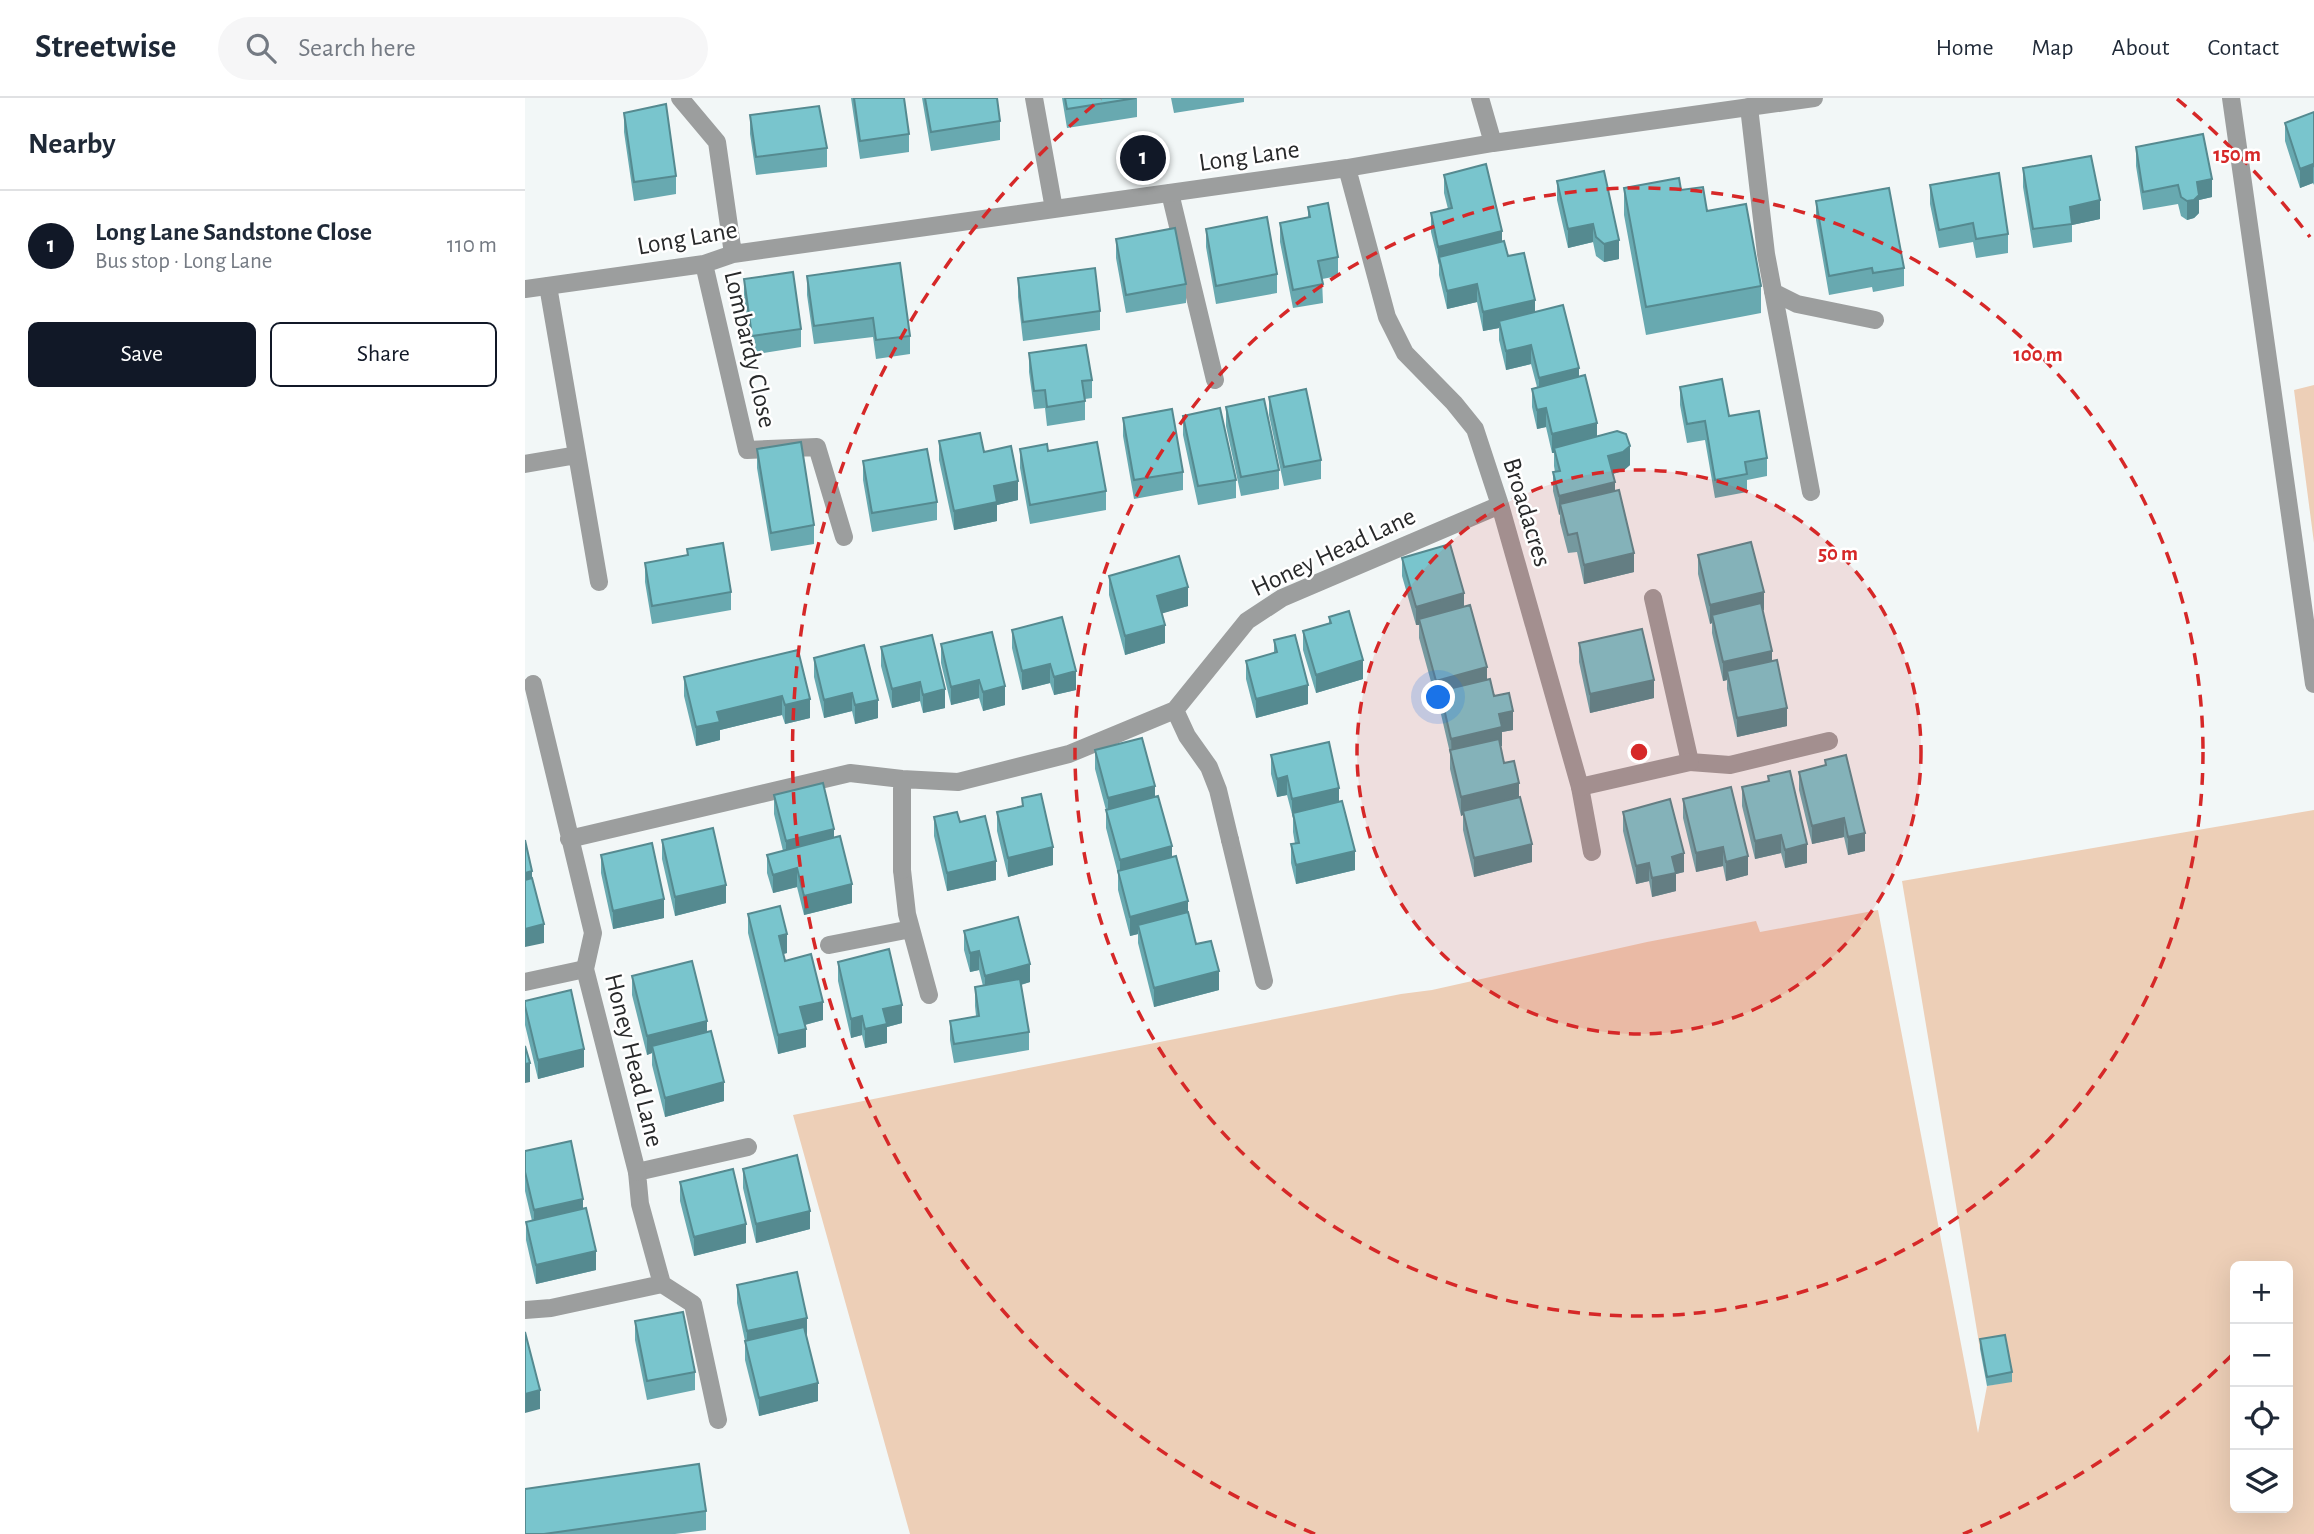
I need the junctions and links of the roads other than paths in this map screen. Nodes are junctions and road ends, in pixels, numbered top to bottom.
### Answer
1 (680, 98) edge
2 (1034, 98) edge
3 (1480, 98) edge
4 (1814, 98) edge
5 (2231, 98) edge
6 (1749, 107) junction
7 (1493, 143) junction
8 (1347, 168) junction
9 (1170, 193) junction
10 (1055, 209) junction
11 (733, 254) junction
12 (705, 264) junction
13 (548, 286) junction
14 (525, 289) edge
15 (1773, 292) junction
16 (1875, 320) dead end
17 (1215, 380) dead end
18 (577, 455) junction
19 (525, 464) edge
20 (1811, 492) dead end
21 (1500, 505) junction
22 (844, 537) dead end
23 (600, 582) dead end
24 (1653, 598) dead end
25 (533, 684) dead end
26 (2314, 684) edge
27 (1175, 710) junction
28 (1829, 741) dead end
29 (1690, 762) junction
30 (902, 779) junction
31 (1580, 788) junction
32 (569, 839) junction
33 (1592, 852) dead end
34 (911, 929) junction
35 (829, 945) dead end
36 (585, 968) junction
37 (1263, 981) dead end
38 (525, 982) edge
39 (929, 995) dead end
40 (748, 1147) dead end
41 (637, 1172) junction
42 (662, 1284) junction
43 (525, 1310) edge
44 (718, 1420) dead end

1 - 11 street
2 - 10 street
3 - 7 street
4 - 6 street, Long Lane
5 - 26 street
6 - 7 street, Long Lane
6 - 15 street
7 - 8 street, Long Lane
8 - 9 street, Long Lane
8 - 21 street, Broadacres
9 - 10 street, Long Lane
9 - 17 street
10 - 11 street, Long Lane
11 - 12 street, Long Lane
12 - 13 street, Long Lane
12 - 22 street, Lombardy Close
13 - 14 street, Long Lane
13 - 18 street
15 - 16 street
15 - 20 street
18 - 19 street
18 - 23 street
21 - 27 street, Honey Head Lane
21 - 31 street, Broadacres
24 - 29 street
25 - 32 street, Honey Head Lane
27 - 30 street, Honey Head Lane
27 - 37 street
28 - 29 street
29 - 31 street
30 - 32 street, Honey Head Lane
30 - 34 street
31 - 33 street, Broadacres
32 - 36 street, Honey Head Lane
34 - 35 street
34 - 39 street
36 - 38 street
36 - 41 street, Honey Head Lane
40 - 41 street
41 - 42 street, Honey Head Lane
42 - 43 street
42 - 44 street

